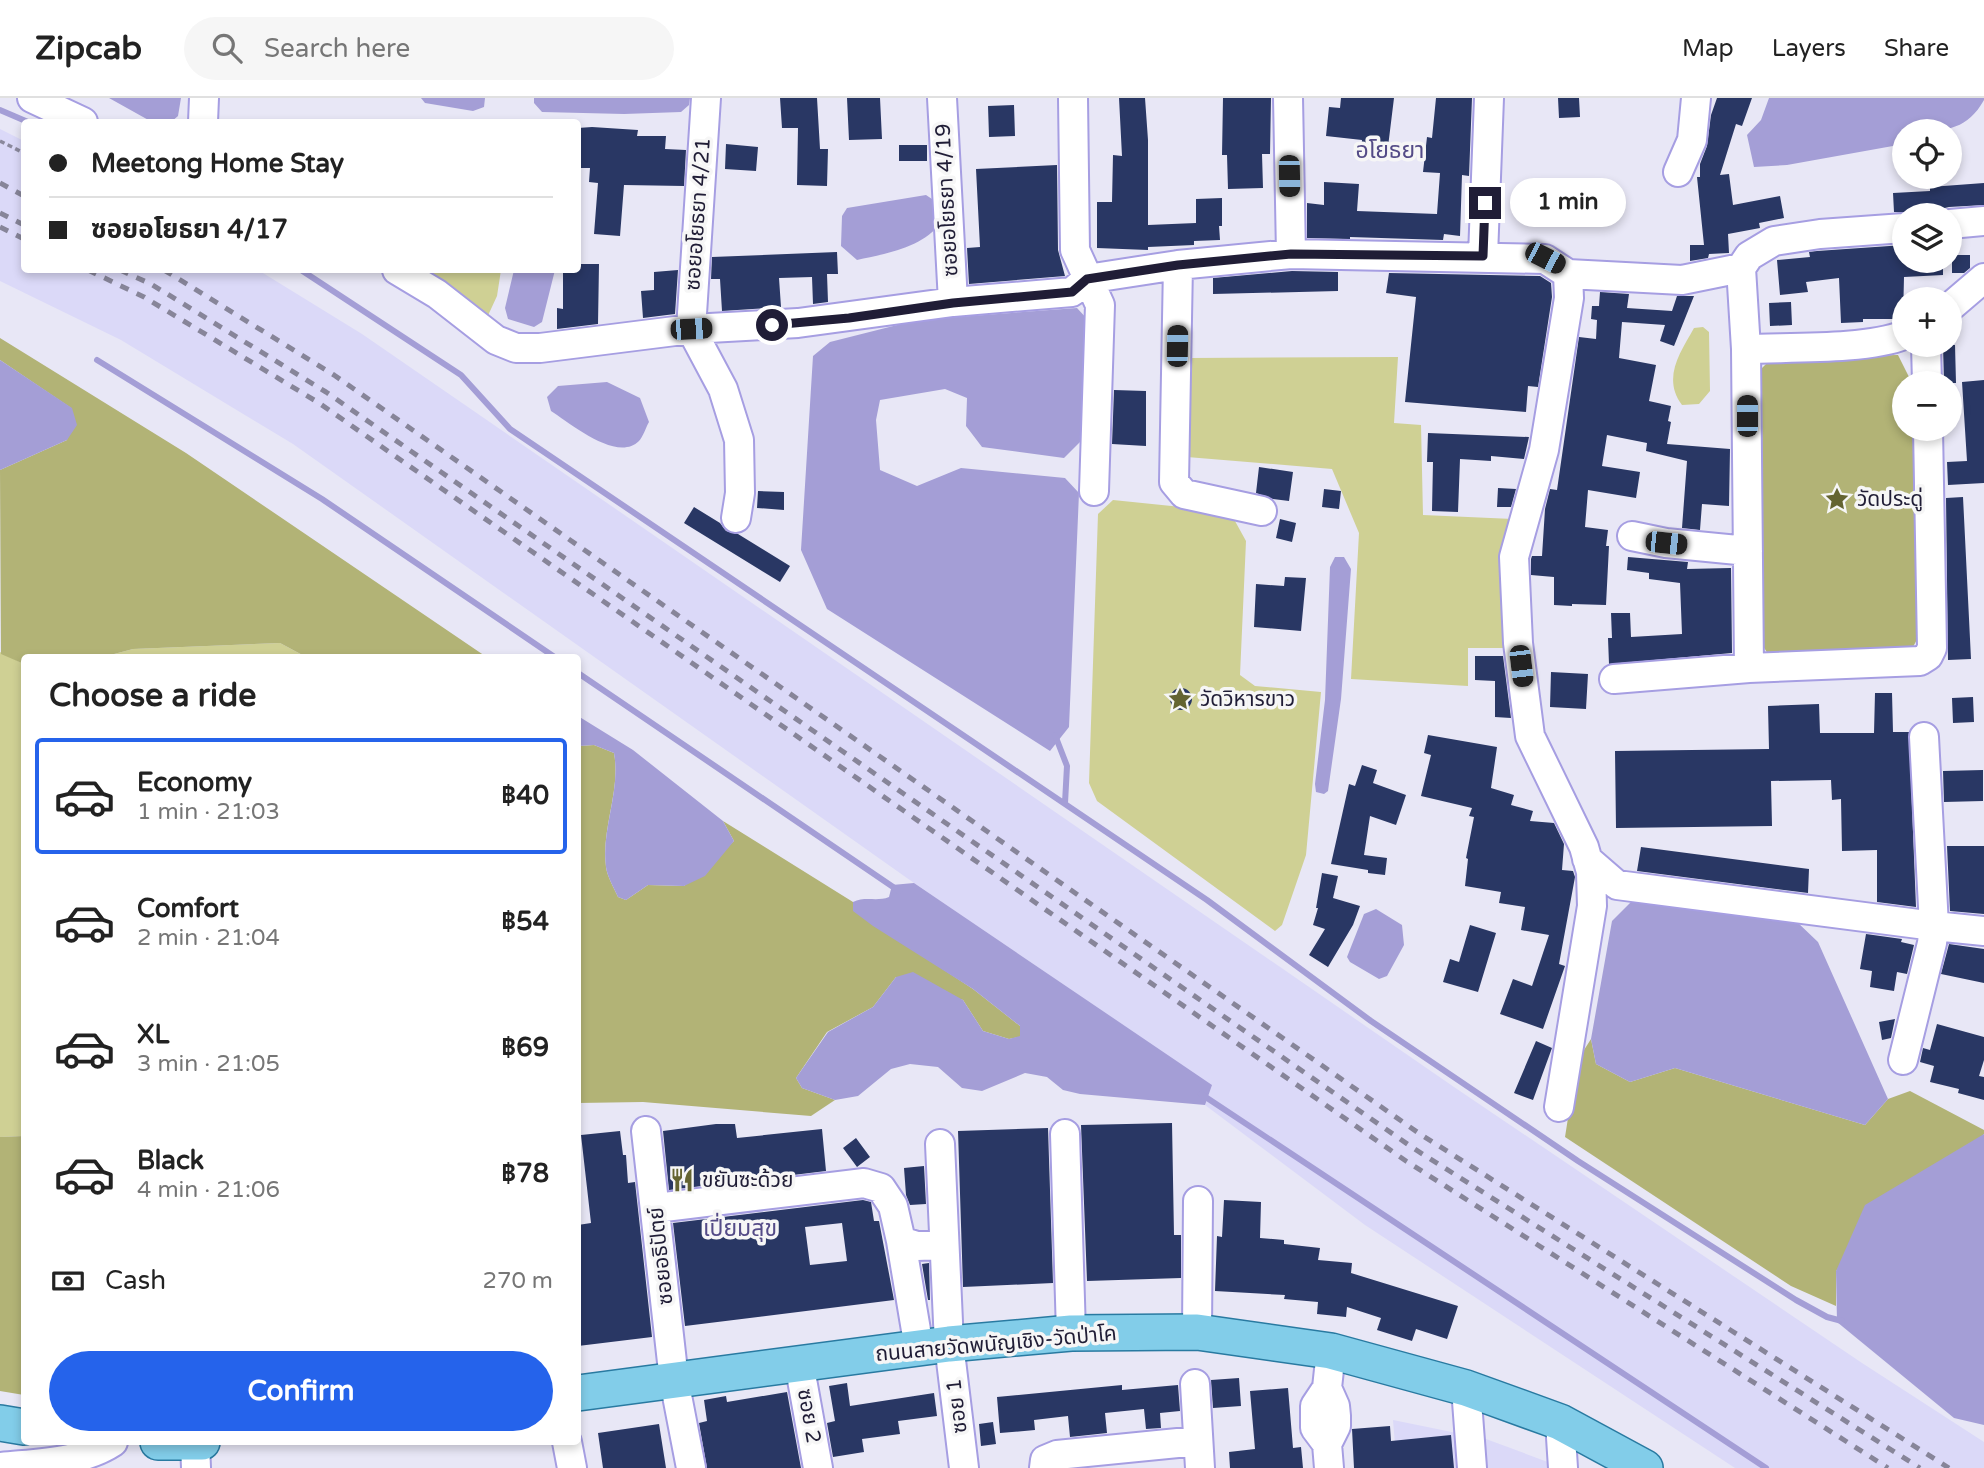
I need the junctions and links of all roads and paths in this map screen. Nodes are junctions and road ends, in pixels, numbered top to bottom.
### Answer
1 (32, 98) edge
2 (204, 98) edge
3 (706, 98) edge
4 (942, 98) edge
5 (1073, 98) edge
6 (1288, 98) edge
7 (1489, 98) edge
8 (1696, 98) edge
9 (77, 119) edge
10 (203, 119) edge
11 (0, 141) edge
12 (21, 152) edge
13 (1678, 172) dead end
14 (1984, 221) edge
15 (1962, 223) edge
16 (1892, 229) edge
17 (1291, 254) junction
18 (1483, 256) junction
19 (1178, 265) junction
20 (1741, 268) junction
21 (402, 273) edge
22 (1568, 274) junction
23 (1984, 278) edge
24 (1087, 279) junction
25 (1962, 297) edge
26 (953, 303) junction
27 (691, 329) junction
28 (1892, 340) edge
29 (1746, 349) junction
30 (1928, 441) edge
31 (1094, 491) dead end
32 (1262, 511) dead end
33 (736, 518) dead end
34 (1632, 536) dead end
35 (1748, 551) junction
36 (1749, 668) junction
37 (1614, 679) dead end
38 (1924, 737) dead end
39 (1587, 859) junction
40 (1617, 885) junction
41 (1592, 906) junction
42 (1934, 926) junction
43 (1984, 931) edge
44 (1903, 1060) dead end
45 (1559, 1107) dead end
46 (646, 1131) dead end
47 (1065, 1134) dead end
48 (940, 1144) dead end
49 (1198, 1201) dead end
50 (656, 1208) junction
51 (901, 1241) junction
52 (944, 1245) junction
53 (1197, 1332) junction
54 (1071, 1333) junction
55 (934, 1346) junction
56 (1331, 1351) junction
57 (799, 1363) junction
58 (674, 1380) junction
59 (1195, 1384) dead end
60 (1466, 1388) junction
61 (581, 1392) edge
62 (1560, 1422) junction
63 (0, 1423) edge
64 (21, 1426) edge
65 (171, 1445) edge
66 (568, 1445) edge
67 (198, 1451) edge
68 (104, 1454) edge
69 (1199, 1455) edge
70 (1328, 1456) edge
71 (8, 1467) edge
72 (572, 1468) edge
73 (691, 1468) edge
74 (818, 1468) edge
75 (964, 1468) edge
76 (1044, 1468) edge
77 (1472, 1468) edge
78 (1563, 1468) edge
79 (1645, 1468) edge

1 - 9 street
2 - 10 street
3 - 27 street, ซอยอโยธยา 4/21
4 - 26 street, ซอยอโยธยา 4/19
5 - 24 street
6 - 17 street
7 - 18 street
8 - 13 street
11 - 12 path
14 - 15 street
16 - 20 street
17 - 18 street
17 - 19 street
18 - 22 street
19 - 24 street
19 - 32 street
20 - 22 street
20 - 29 street
21 - 27 street
22 - 39 street
23 - 25 street
24 - 26 street
24 - 31 street
26 - 27 street
27 - 33 street
28 - 29 street
29 - 35 street
30 - 36 street
34 - 35 street
35 - 36 street
36 - 37 street
38 - 42 street
39 - 40 street
39 - 41 street
40 - 41 street
40 - 42 street
41 - 45 street
42 - 43 street
42 - 44 street
46 - 50 street, ซอยอธิปัตย์
47 - 54 street
48 - 52 street
49 - 53 street
50 - 51 street
50 - 58 street, ซอยอธิปัตย์
51 - 52 street
51 - 55 street
52 - 55 street
53 - 54 main road, ถนนสายวัดพนัญเชิง-วัดป่าโค
53 - 56 main road, ถนนสายวัดพนัญเชิง-วัดป่าโค
54 - 55 main road, ถนนสายวัดพนัญเชิง-วัดป่าโค
55 - 57 main road, ถนนสายวัดพนัญเชิง-วัดป่าโค
55 - 75 street, ซอย 1
56 - 60 main road, ถนนสายวัดพนัญเชิง-วัดป่าโค
56 - 70 street
57 - 58 main road, ถนนสายวัดพนัญเชิง-วัดป่าโค
57 - 74 street, ซอย 2
58 - 61 main road, ถนนสายวัดพนัญเชิง-วัดป่าโค
58 - 73 street, ซอยอธิปัตย์
59 - 69 street
60 - 62 main road, ถนนสายวัดพนัญเชิง-วัดป่าโค
60 - 77 street
62 - 78 street
62 - 79 main road, ถนนสายวัดพนัญเชิง-วัดป่าโค
63 - 64 main road
65 - 67 main road
66 - 72 street
68 - 71 street
69 - 76 street

